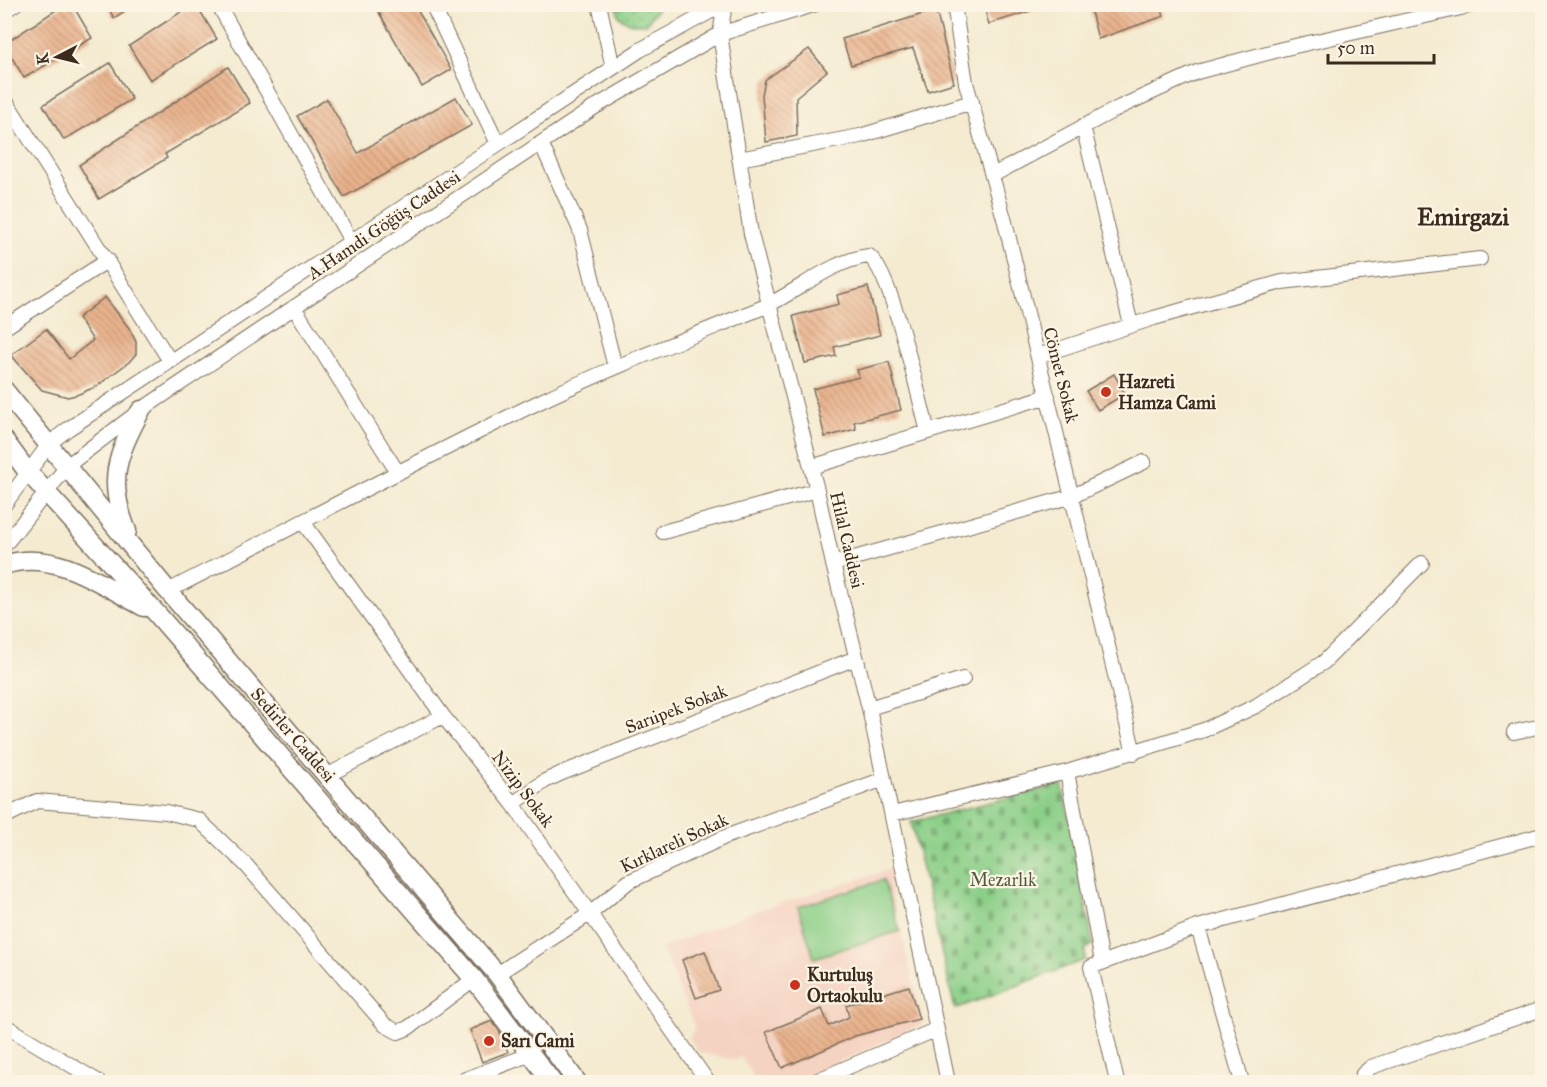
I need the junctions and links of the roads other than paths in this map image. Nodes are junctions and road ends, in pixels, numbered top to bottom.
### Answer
1 (15, 4) edge
2 (218, 4) edge
3 (432, 4) edge
4 (599, 4) edge
5 (725, 4) edge
6 (816, 4) edge
7 (954, 4) edge
8 (1478, 4) edge
9 (4, 11) edge
10 (720, 34) junction
11 (613, 68) junction
12 (4, 98) edge
13 (972, 102) junction
14 (1083, 126) junction
15 (541, 143) junction
16 (498, 144) junction
17 (739, 159) junction
18 (993, 175) junction
19 (351, 241) junction
20 (1480, 259) dead end
21 (108, 260) junction
22 (768, 305) junction
23 (294, 307) junction
24 (1131, 326) junction
25 (4, 328) edge
26 (1038, 356) junction
27 (170, 361) junction
28 (615, 367) junction
29 (4, 390) edge
30 (1048, 396) junction
31 (141, 410) junction
32 (928, 432) junction
33 (4, 440) edge
34 (50, 443) junction
35 (1144, 462) dead end
36 (68, 465) junction
37 (811, 467) junction
38 (27, 471) junction
39 (398, 473) junction
40 (817, 489) junction
41 (46, 490) junction
42 (1074, 496) junction
43 (4, 505) edge
44 (303, 522) junction
45 (663, 532) dead end
46 (9, 541) edge
47 (134, 549) junction
48 (1422, 563) dead end
49 (832, 564) junction
50 (4, 565) edge
51 (168, 591) junction
52 (157, 614) junction
53 (856, 658) junction
54 (963, 679) dead end
55 (869, 708) junction
56 (443, 716) junction
57 (1542, 726) edge
58 (1514, 732) dead end
59 (1134, 753) junction
60 (1067, 772) junction
61 (328, 775) junction
62 (884, 779) junction
63 (513, 804) junction
64 (892, 814) junction
65 (4, 817) edge
66 (1542, 834) edge
67 (591, 912) junction
68 (1198, 927) junction
69 (1102, 962) junction
70 (497, 975) junction
71 (474, 979) junction
72 (1542, 1009) edge
73 (4, 1025) edge
74 (935, 1030) junction
75 (531, 1054) junction
76 (99, 1083) edge
77 (458, 1083) edge
78 (552, 1083) edge
79 (577, 1083) edge
80 (708, 1083) edge
81 (813, 1083) edge
82 (948, 1083) edge
83 (1117, 1083) edge
84 (1242, 1083) edge
85 (1367, 1083) edge

1 - 9 street
2 - 19 street
3 - 16 street
4 - 11 street
5 - 10 street, Hilal Caddesi
5 - 11 street, A.Hamdi Göğüş Caddesi
6 - 10 street, A.Hamdi Göğüş Caddesi
7 - 13 street, Cömet Sokak
8 - 14 street
10 - 15 street, A.Hamdi Göğüş Caddesi
10 - 17 street, Hilal Caddesi
11 - 16 street, A.Hamdi Göğüş Caddesi
12 - 21 street
13 - 17 street
13 - 18 street, Cömet Sokak
14 - 18 street
14 - 24 street
15 - 23 street, A.Hamdi Göğüş Caddesi
15 - 28 street
16 - 19 street, A.Hamdi Göğüş Caddesi
17 - 22 street, Hilal Caddesi
18 - 26 street, Cömet Sokak
19 - 27 street, A.Hamdi Göğüş Caddesi
20 - 24 street
21 - 25 street
21 - 27 street
22 - 28 street
22 - 32 street
22 - 37 street, Hilal Caddesi
23 - 31 street, A.Hamdi Göğüş Caddesi
23 - 39 street
24 - 26 street
26 - 30 street, Cömet Sokak
27 - 34 street, A.Hamdi Göğüş Caddesi
28 - 39 street
29 - 34 main road, Sedirler Caddesi
30 - 32 street
30 - 42 street, Cömet Sokak
31 - 36 street, A.Hamdi Göğüş Caddesi
31 - 47 main road
32 - 37 street
33 - 38 main road, Sedirler Caddesi
34 - 36 main road, Sedirler Caddesi
34 - 38 street, A.Hamdi Göğüş Caddesi
35 - 42 street
36 - 41 street, A.Hamdi Göğüş Caddesi
36 - 47 main road, Sedirler Caddesi
37 - 40 street, Hilal Caddesi
38 - 41 main road, Sedirler Caddesi
38 - 43 street, A.Hamdi Göğüş Caddesi
39 - 44 street
40 - 45 street
40 - 49 street, Hilal Caddesi
41 - 46 street, A.Hamdi Göğüş Caddesi
41 - 52 main road, Sedirler Caddesi
42 - 49 street
42 - 59 street, Cömet Sokak
44 - 51 street
44 - 56 street, Nizip Sokak
47 - 51 main road, Sedirler Caddesi
48 - 59 street
49 - 53 street, Hilal Caddesi
50 - 52 main road
51 - 61 main road, Sedirler Caddesi
52 - 71 main road, Sedirler Caddesi
53 - 55 street, Hilal Caddesi
53 - 63 street, Sarıipek Sokak
54 - 55 street
55 - 62 street, Hilal Caddesi
56 - 61 street
56 - 63 street, Nizip Sokak
57 - 58 street
59 - 60 street
60 - 64 street
60 - 69 street
61 - 70 main road, Sedirler Caddesi
62 - 64 street, Hilal Caddesi
62 - 67 street, Kırklareli Sokak
63 - 67 street, Nizip Sokak
64 - 74 street, Hilal Caddesi
65 - 71 street
66 - 68 street
67 - 70 street, Kırklareli Sokak
67 - 80 street, Nizip Sokak
68 - 69 street
68 - 84 street
69 - 83 street
70 - 79 main road, Sedirler Caddesi
71 - 75 main road, Sedirler Caddesi
72 - 85 street
73 - 76 street
74 - 81 street
74 - 82 street, Hilal Caddesi
75 - 77 street
75 - 78 main road, Sedirler Caddesi

